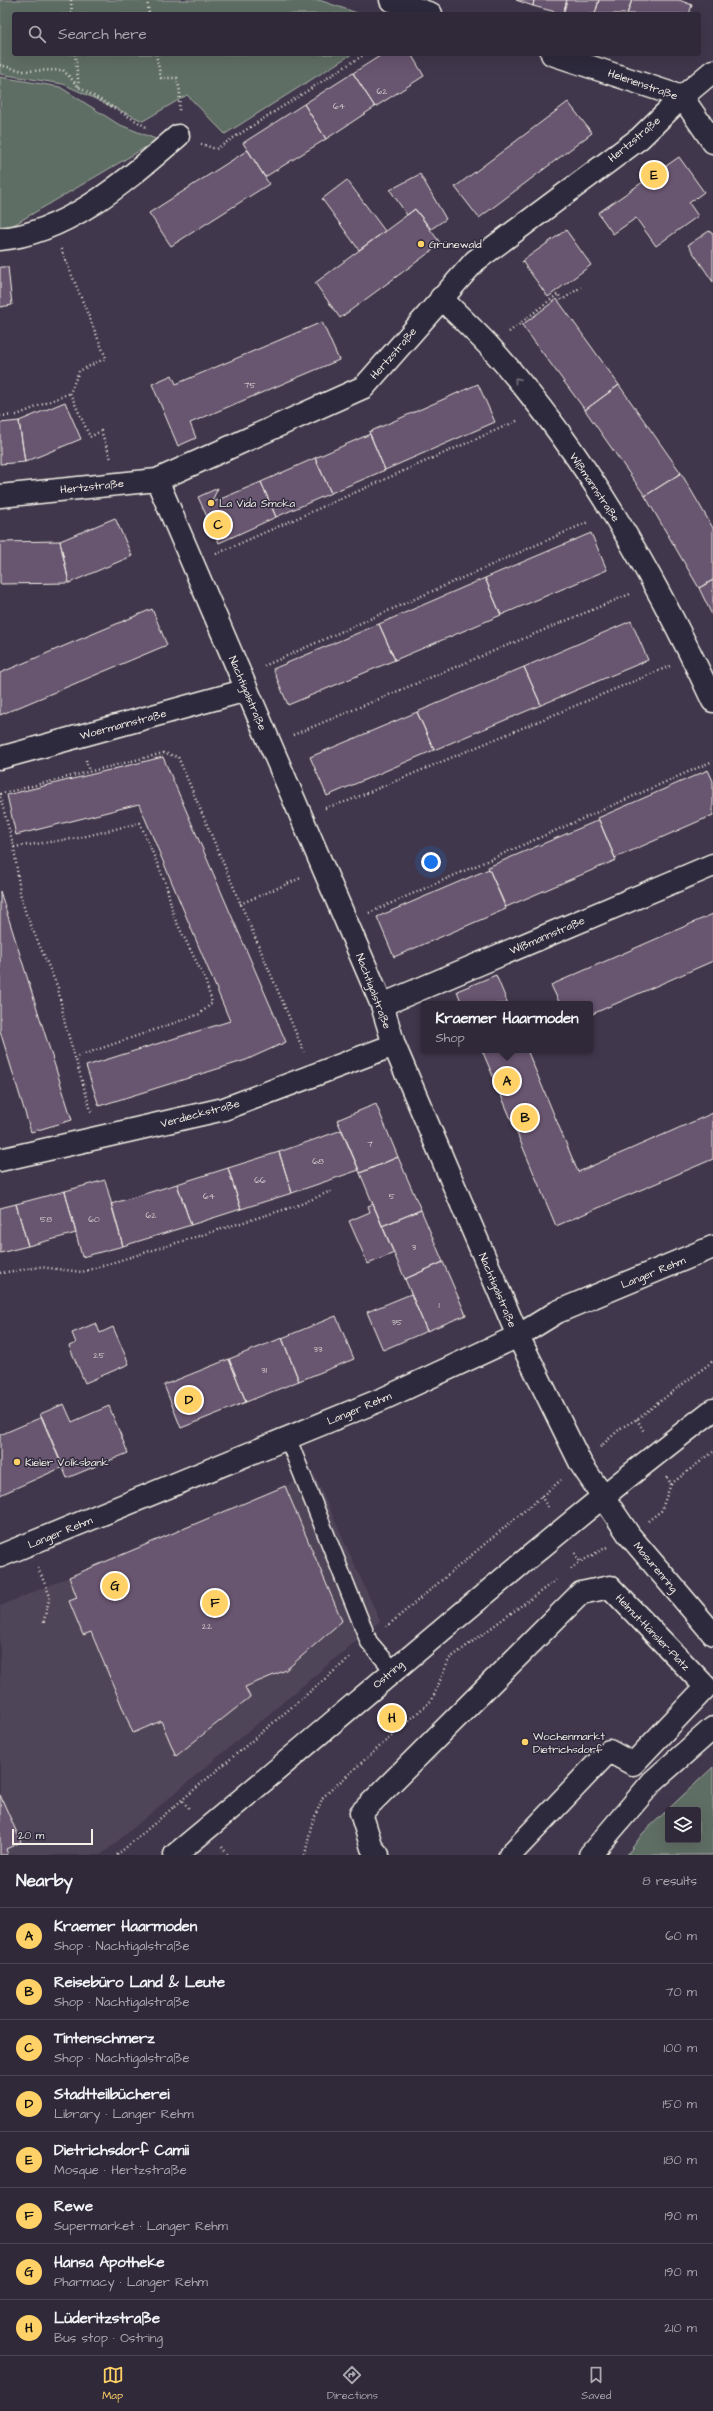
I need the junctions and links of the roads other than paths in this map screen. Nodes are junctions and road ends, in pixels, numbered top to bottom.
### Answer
1 (391, 0) edge
2 (425, 12) edge
3 (558, 56) edge
4 (713, 72) edge
5 (682, 97) junction
6 (178, 136) road end
7 (713, 142) edge
8 (0, 239) edge
9 (440, 298) junction
10 (157, 480) junction
11 (0, 496) edge
12 (244, 683) junction
13 (713, 701) edge
14 (0, 758) edge
15 (713, 865) edge
16 (382, 1005) junction
17 (394, 1045) junction
18 (0, 1160) edge
19 (713, 1247) edge
20 (518, 1336) junction
21 (713, 1410) edge
22 (288, 1439) junction
23 (604, 1496) junction
24 (0, 1556) edge
25 (713, 1634) edge
26 (392, 1670) junction
27 (713, 1728) edge
28 (175, 1855) edge
29 (378, 1855) edge
30 (510, 1855) edge
31 (590, 1855) edge

1 - 2 street
3 - 5 street, Helenenstraße
4 - 5 street, Hertzstraße
5 - 7 street, Helenenstraße
5 - 9 street, Hertzstraße
6 - 8 street
9 - 10 street, Hertzstraße
13 -> 9 street, Wißmannstraße
10 - 11 street, Hertzstraße
10 - 12 street, Nachtigalstraße
12 - 14 street, Woermannstraße
12 - 16 street, Nachtigalstraße
15 - 16 street, Wißmannstraße
16 - 17 street, Nachtigalstraße
17 - 18 street, Verdieckstraße
17 - 20 street, Nachtigalstraße
19 - 20 street, Langer Rehm
20 - 22 street, Langer Rehm
20 - 23 street, Nachtigalstraße
21 - 23 street
22 - 24 street, Langer Rehm
22 - 26 lane
23 - 25 street, Masurenring
23 - 26 street, Ostring
26 - 28 street, Ostring
27 - 31 street
29 - 30 street, Helmut-Hänsler-Platz

